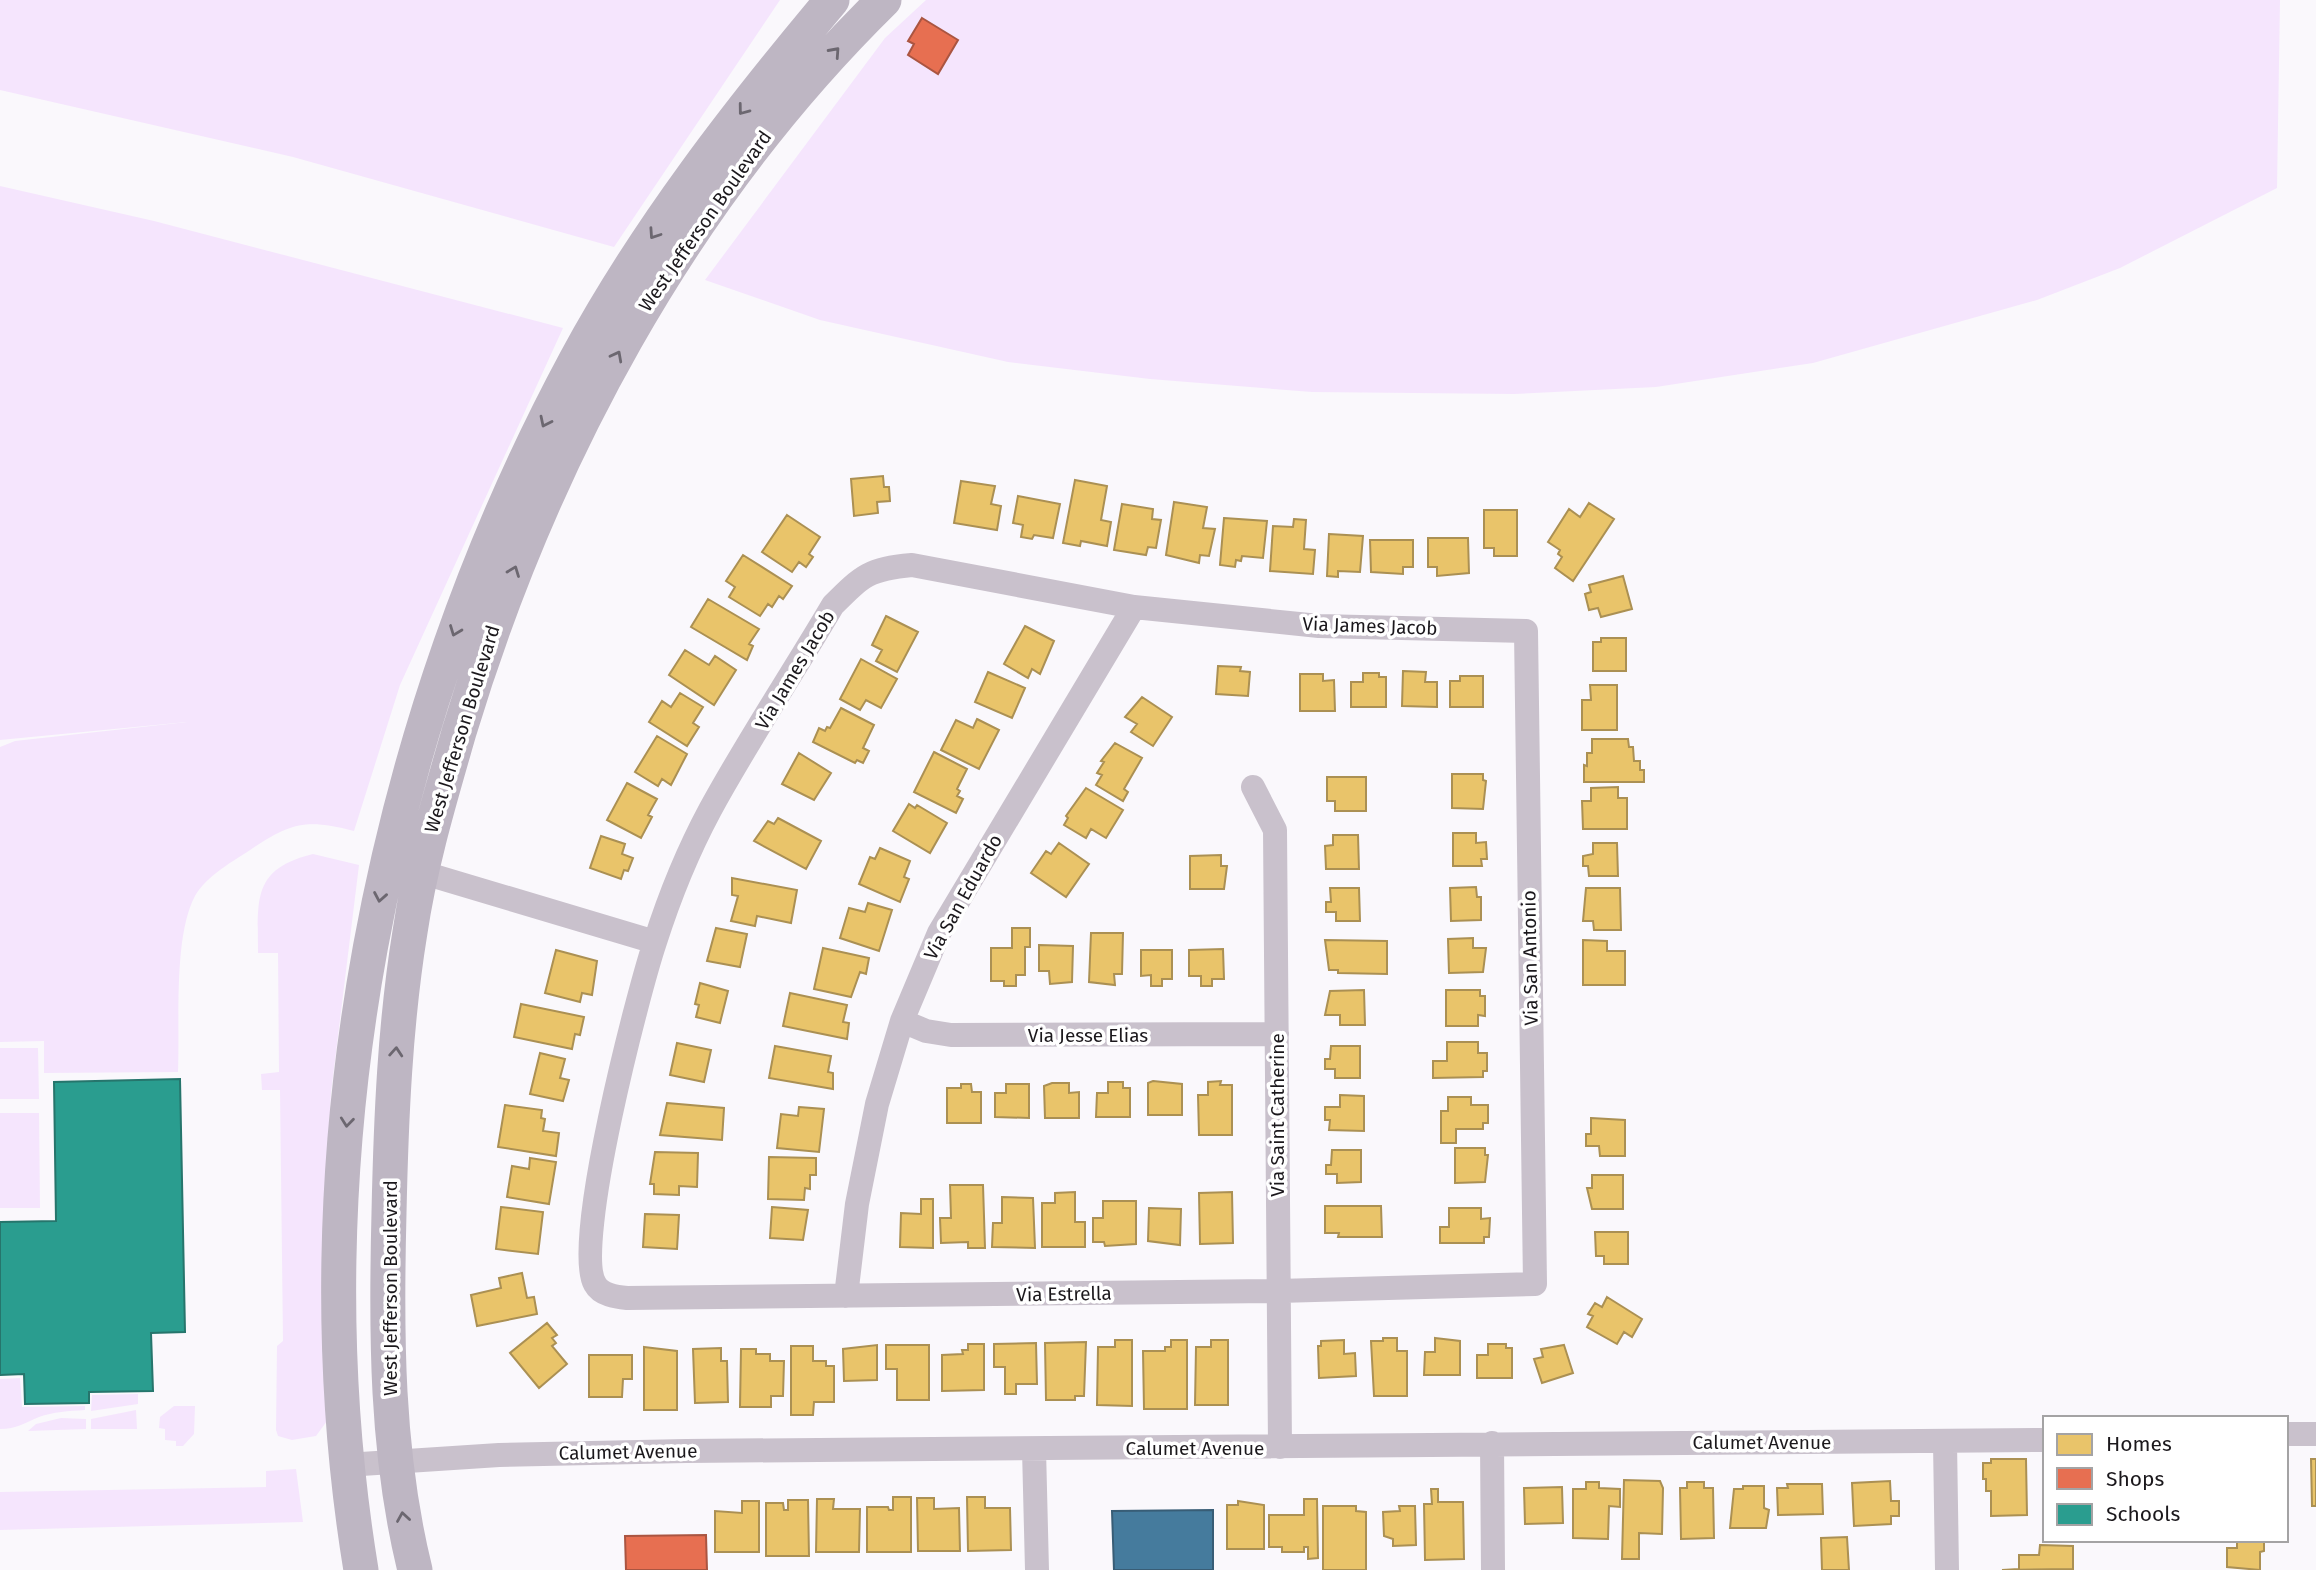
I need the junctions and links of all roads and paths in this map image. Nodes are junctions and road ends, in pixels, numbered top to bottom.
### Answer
1 (832, 0) edge
2 (884, 0) edge
3 (788, 80) junction
4 (1134, 607) junction
5 (1525, 631) joint
6 (1253, 787) dead end
7 (386, 862) junction
8 (421, 872) junction
9 (655, 942) junction
10 (902, 1021) junction
11 (1277, 1034) junction
12 (1535, 1284) joint
13 (595, 1286) joint
14 (1278, 1291) junction
15 (846, 1296) junction
16 (2288, 1434) edge
17 (2316, 1434) edge
18 (2043, 1440) edge
19 (1945, 1442) junction
20 (1492, 1443) junction
21 (1280, 1447) junction
22 (1034, 1449) junction
23 (395, 1463) junction
24 (346, 1465) junction
25 (361, 1570) edge
26 (415, 1570) edge
27 (1037, 1570) edge
28 (1493, 1570) edge
29 (1947, 1570) edge

1 - 3 main road, West Jefferson Boulevard
3 -> 2 main road, West Jefferson Boulevard
3 -> 7 main road, West Jefferson Boulevard
8 -> 3 main road, West Jefferson Boulevard
4 - 5 street, Via James Jacob
4 - 9 street, Via James Jacob
4 - 10 street, Via San Eduardo
5 - 12 street, Via San Antonio
6 - 11 street, Via Saint Catherine
7 - 8 street
7 -> 24 main road, West Jefferson Boulevard
8 - 9 street
23 -> 8 main road, West Jefferson Boulevard
9 - 13 street, Via James Jacob
10 - 11 street, Via Jesse Elias
10 - 15 street, Via San Eduardo
11 - 14 street, Via Saint Catherine
12 - 14 street, Via Estrella
13 - 15 street, Via Estrella
14 - 15 street, Via Estrella
14 - 21 street, Via Saint Catherine
16 - 17 street
18 - 19 street, Calumet Avenue
19 - 20 street, Calumet Avenue
19 - 29 street
20 - 21 street, Calumet Avenue
20 - 28 street
21 - 22 street, Calumet Avenue
22 - 23 street, Calumet Avenue
22 - 27 street
23 - 24 street, Calumet Avenue
26 -> 23 main road, West Jefferson Boulevard
24 - 25 main road, West Jefferson Boulevard

